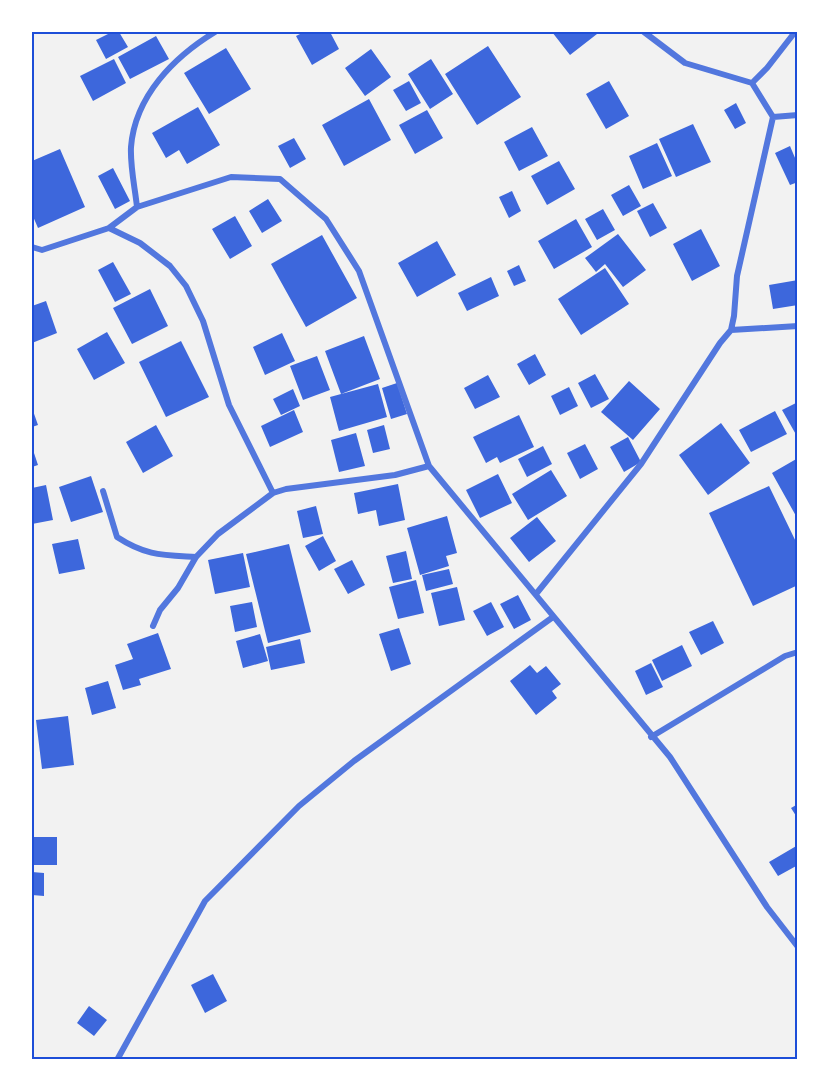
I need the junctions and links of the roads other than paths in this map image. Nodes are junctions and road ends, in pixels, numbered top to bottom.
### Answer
1 (215, 32) edge
2 (644, 32) edge
3 (795, 32) edge
4 (752, 83) junction
5 (798, 115) edge
6 (773, 117) junction
7 (136, 207) junction
8 (109, 228) junction
9 (32, 247) edge
10 (798, 326) edge
11 (731, 330) junction
12 (429, 466) junction
13 (103, 491) dead end
14 (273, 494) junction
15 (196, 557) junction
16 (536, 594) junction
17 (553, 617) junction
18 (153, 626) dead end
19 (798, 652) edge
20 (651, 736) junction
21 (798, 946) edge
22 (117, 1059) edge

1 - 7 street
2 - 4 street
3 - 4 street
4 - 6 street
5 - 6 street
6 - 11 street
7 - 8 street
7 - 12 street
8 - 9 street
8 - 14 street
10 - 11 street
11 - 16 street
12 - 14 street
12 - 16 street
13 - 15 street
14 - 15 street
15 - 18 street
16 - 17 street
17 - 20 street
17 - 22 street
19 - 20 street
20 - 21 street

